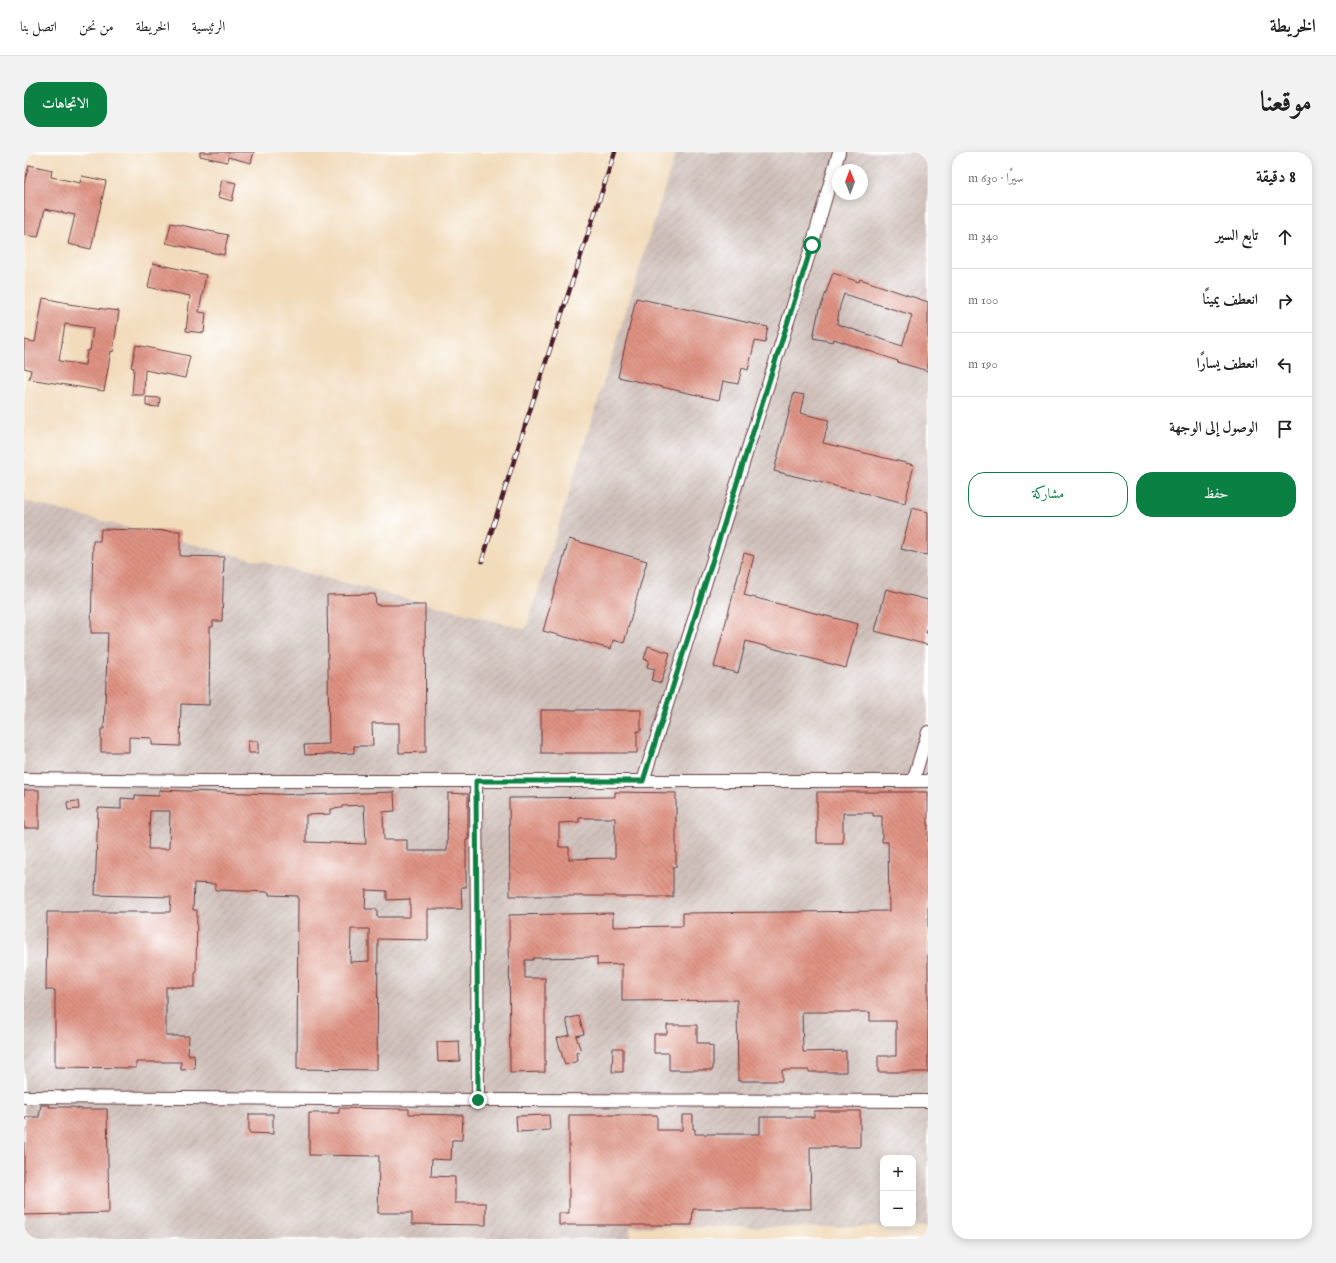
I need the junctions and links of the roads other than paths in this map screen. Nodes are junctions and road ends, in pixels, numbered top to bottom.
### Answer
1 (839, 152) edge
2 (928, 732) edge
3 (24, 779) edge
4 (476, 781) junction
5 (643, 781) junction
6 (913, 781) junction
7 (928, 781) edge
8 (24, 1098) edge
9 (478, 1100) junction
10 (928, 1101) edge

1 - 5 street
2 - 6 street
3 - 4 street
4 - 5 street
4 - 9 street
5 - 6 street
6 - 7 street
8 - 9 street
9 - 10 street

